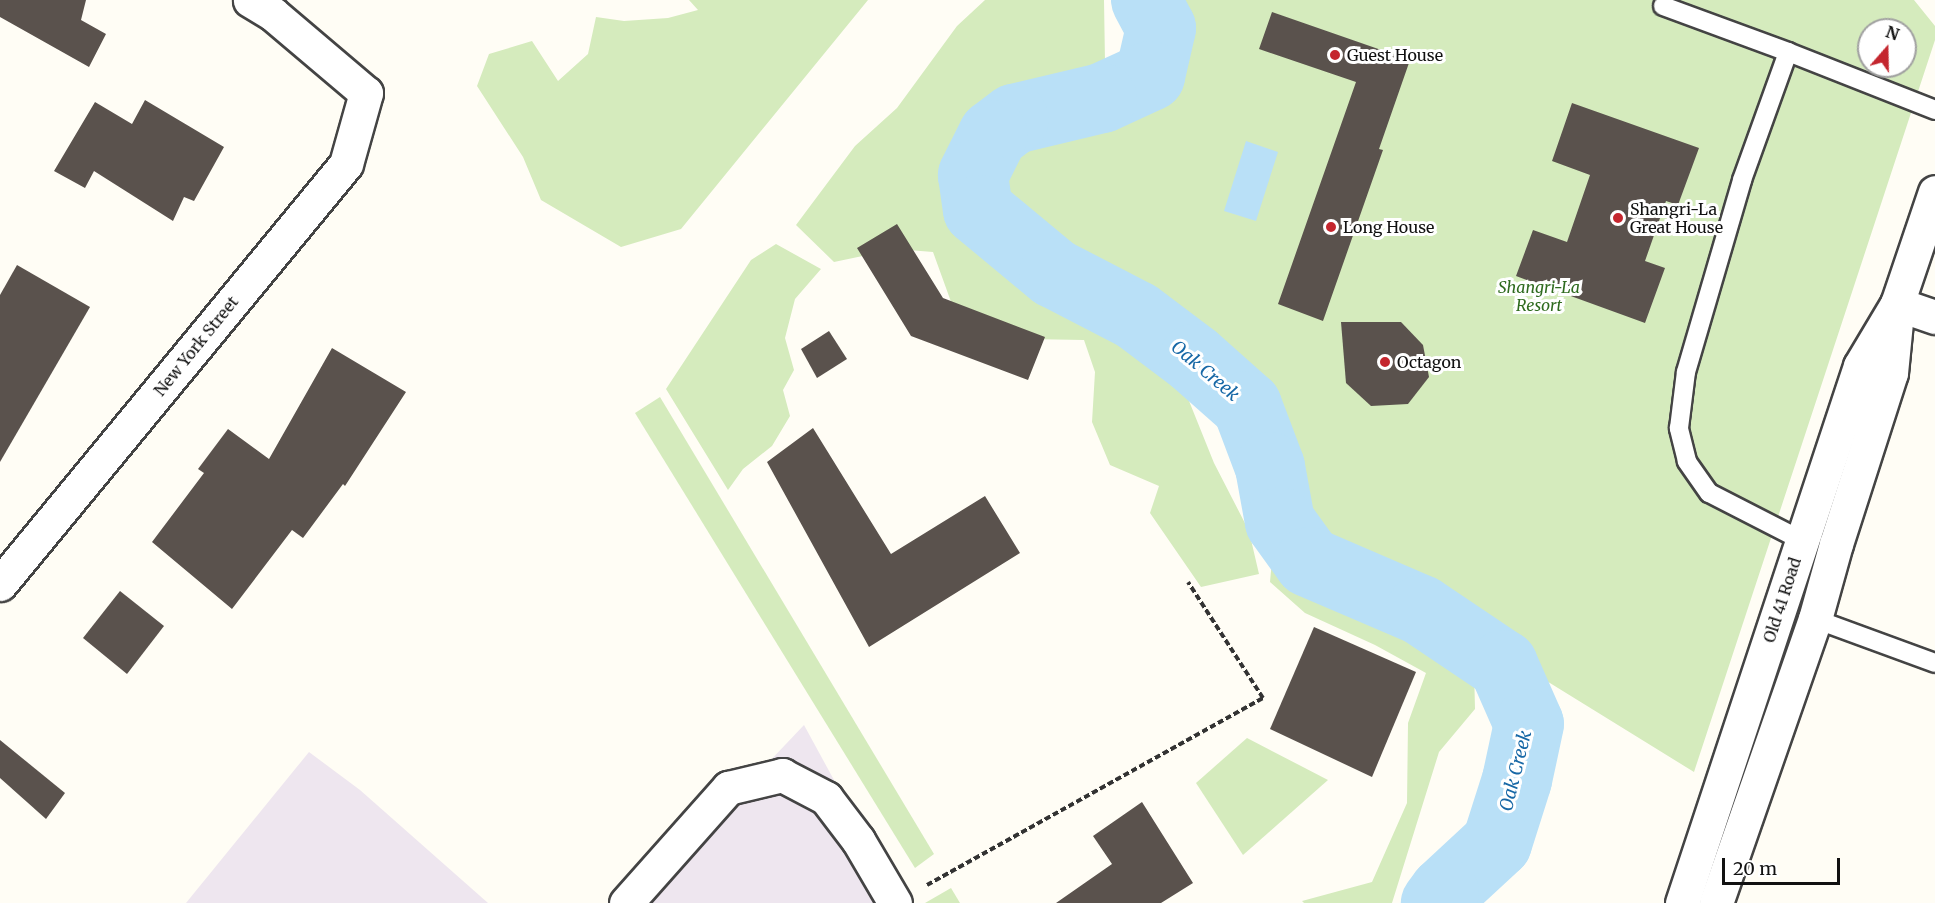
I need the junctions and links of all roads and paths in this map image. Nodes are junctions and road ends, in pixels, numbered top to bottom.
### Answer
1 (250, 0) edge
2 (1663, 6) dead end
3 (1788, 52) junction
4 (1935, 110) edge
5 (1935, 192) edge
6 (1898, 304) junction
7 (1935, 317) edge
8 (1801, 540) junction
9 (1188, 582) dead end
10 (0, 584) edge
11 (1815, 619) junction
12 (1935, 663) edge
13 (1689, 901) edge
14 (626, 903) edge
15 (895, 903) edge
16 (1716, 903) edge

1 - 10 street, New York Street
2 - 3 lane
3 - 4 lane
3 - 8 lane
5 - 6 street, Old 41 Road
6 - 7 street
6 - 8 street, Old 41 Road
6 - 11 street, Old 41 Road
8 - 13 street, Old 41 Road
9 - 15 path
11 - 12 lane
11 - 16 street, Old 41 Road
14 - 15 street

